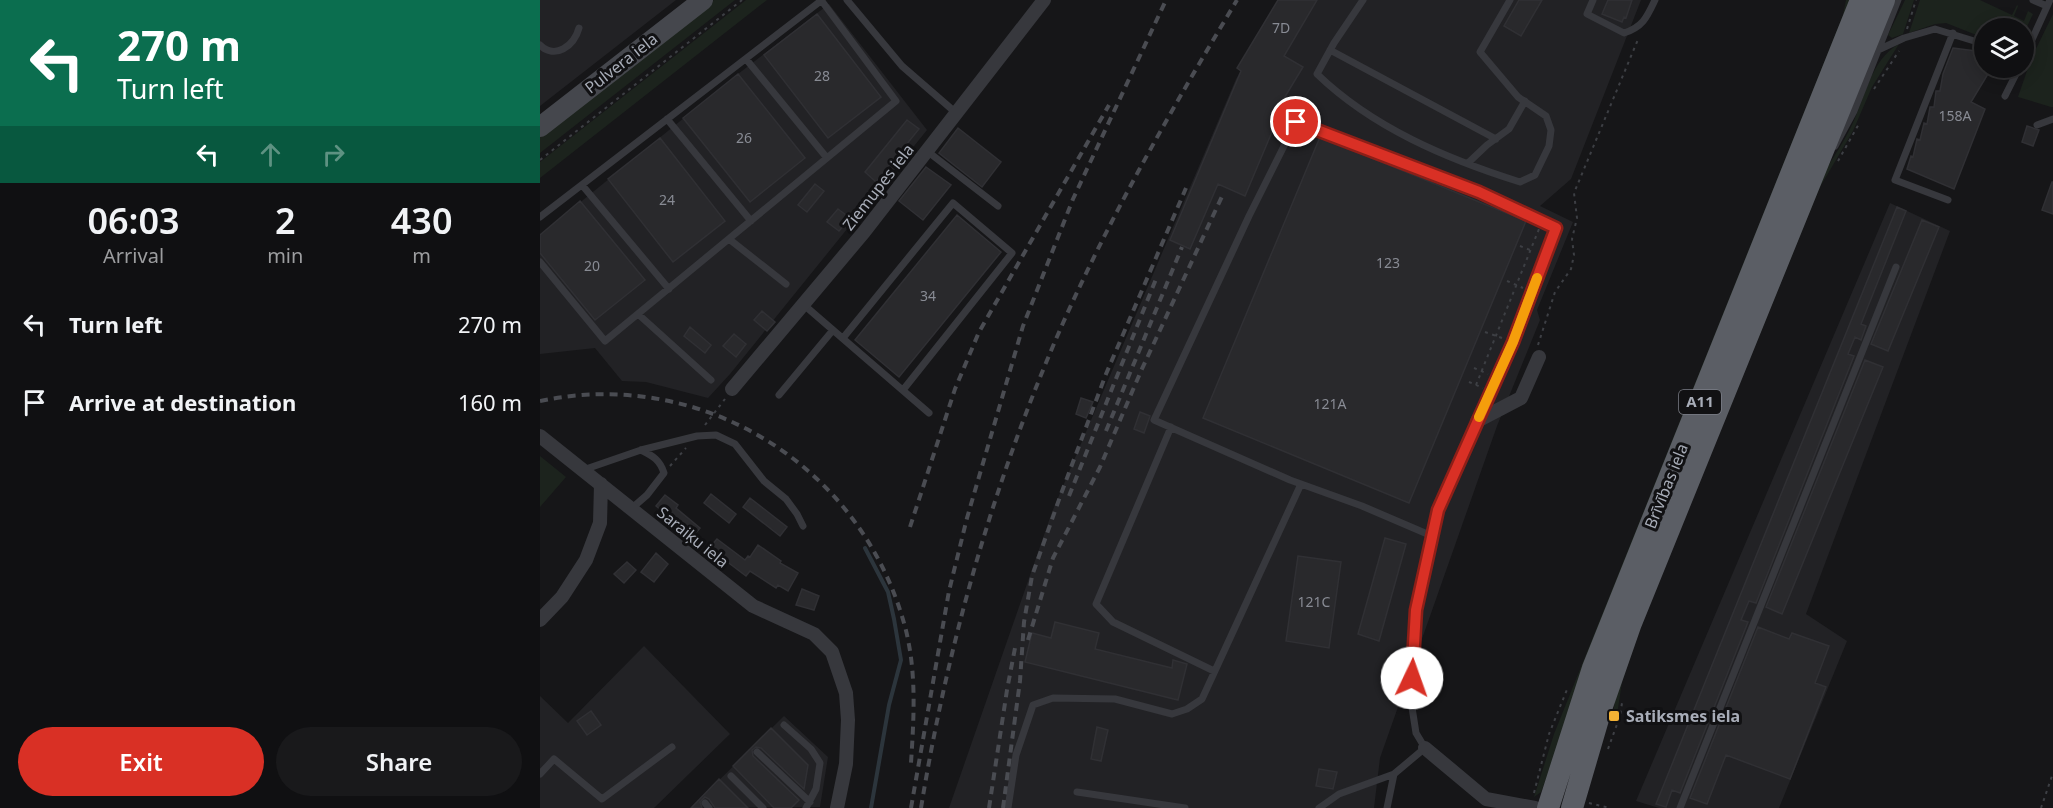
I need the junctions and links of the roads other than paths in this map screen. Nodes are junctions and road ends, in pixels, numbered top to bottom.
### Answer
1 (703, 0) edge
2 (822, 0) edge
3 (847, 0) edge
4 (1044, 0) edge
5 (1363, 0) edge
6 (1509, 0) edge
7 (1593, 0) edge
8 (1654, 0) edge
9 (1861, 0) edge
10 (1884, 0) edge
11 (1898, 0) edge
12 (2033, 0) edge
13 (2049, 3) edge
14 (579, 28) dead end
15 (1953, 33) junction
16 (2034, 35) edge
17 (1974, 40) edge
18 (540, 45) edge
19 (1330, 50) junction
20 (1878, 50) junction
21 (746, 58) junction
22 (2014, 78) edge
23 (2005, 96) dead end
24 (1525, 101) junction
25 (955, 112) junction
26 (668, 119) junction
27 (2053, 119) edge
28 (2037, 125) dead end
29 (540, 127) edge
30 (1496, 139) junction
31 (927, 151) junction
32 (827, 158) junction
33 (1468, 163) junction
34 (1814, 171) junction
35 (582, 185) junction
36 (1948, 200) dead end
37 (998, 206) dead end
38 (540, 217) edge
39 (751, 220) junction
40 (729, 239) junction
41 (540, 262) edge
42 (1896, 267) dead end
43 (786, 284) dead end
44 (669, 289) junction
45 (804, 305) junction
46 (638, 314) junction
47 (833, 330) junction
48 (843, 338) junction
49 (1539, 357) road end
50 (711, 380) dead end
51 (732, 389) dead end
52 (903, 390) junction
53 (779, 395) dead end
54 (929, 413) dead end
55 (1477, 421) junction
56 (1171, 427) junction
57 (540, 436) edge
58 (641, 450) junction
59 (583, 470) junction
60 (601, 484) junction
61 (1301, 484) junction
62 (631, 509) junction
63 (803, 526) dead end
64 (1432, 536) junction
65 (540, 620) edge
66 (1215, 671) junction
67 (784, 725) dead end
68 (672, 747) dead end
69 (1425, 748) junction
70 (757, 752) dead end
71 (540, 774) edge
72 (1394, 774) junction
73 (731, 776) dead end
74 (1077, 792) dead end
75 (1485, 803) edge
76 (808, 805) edge
77 (1579, 805) edge
78 (763, 808) edge
79 (837, 808) edge
80 (1008, 808) edge
81 (1185, 808) edge
82 (1319, 808) edge
83 (1387, 808) edge
84 (1535, 808) edge
85 (1548, 808) edge
86 (1680, 808) edge

1 - 29 main road, Pulvera iela
2 - 21 lane
2 - 32 lane
3 - 25 lane
4 - 25 street, Ziemupes iela
5 - 19 lane
6 - 24 lane
7 - 8 lane
9 - 85 highway, Brīvības iela / A11
10 - 34 highway, Brīvības iela / A11
11 - 20 lane
12 - 13 lane
13 - 16 lane
14 - 18 lane
15 - 17 lane
15 - 20 lane
15 - 36 lane
19 - 30 lane
19 - 33 lane
20 - 34 lane
21 - 26 lane
21 - 32 lane
22 - 23 lane
24 - 30 lane
24 - 33 lane
25 - 31 street, Ziemupes iela
26 - 35 lane
26 - 39 lane
27 - 28 lane
30 - 33 lane
31 - 37 lane
31 - 45 street, Ziemupes iela
32 - 39 lane
34 - 77 highway, Brīvības iela / A11
35 - 38 lane
35 - 44 lane
39 - 40 lane
40 - 43 lane
40 - 44 lane
41 - 46 lane
42 - 86 lane
44 - 46 lane
45 - 47 lane
45 - 51 street, Ziemupes iela
46 - 50 lane
47 - 48 lane
47 - 53 lane
48 - 52 lane
48 - 52 lane
49 - 55 street
52 - 54 lane
55 - 56 lane
55 - 64 lane
56 - 61 lane
56 - 66 lane
57 - 59 street, Saraiķu iela
58 - 59 lane
58 - 62 lane
58 - 63 lane
59 - 60 street, Saraiķu iela
60 - 62 street, Saraiķu iela
60 - 65 street
61 - 64 lane
61 - 66 lane
62 - 79 street, Saraiķu iela
64 - 69 lane
66 - 80 lane
67 - 76 lane
68 - 71 lane
69 - 72 lane
69 - 75 street
70 - 76 lane
72 - 82 lane
72 - 83 lane
73 - 78 lane
74 - 81 lane
75 - 84 street

